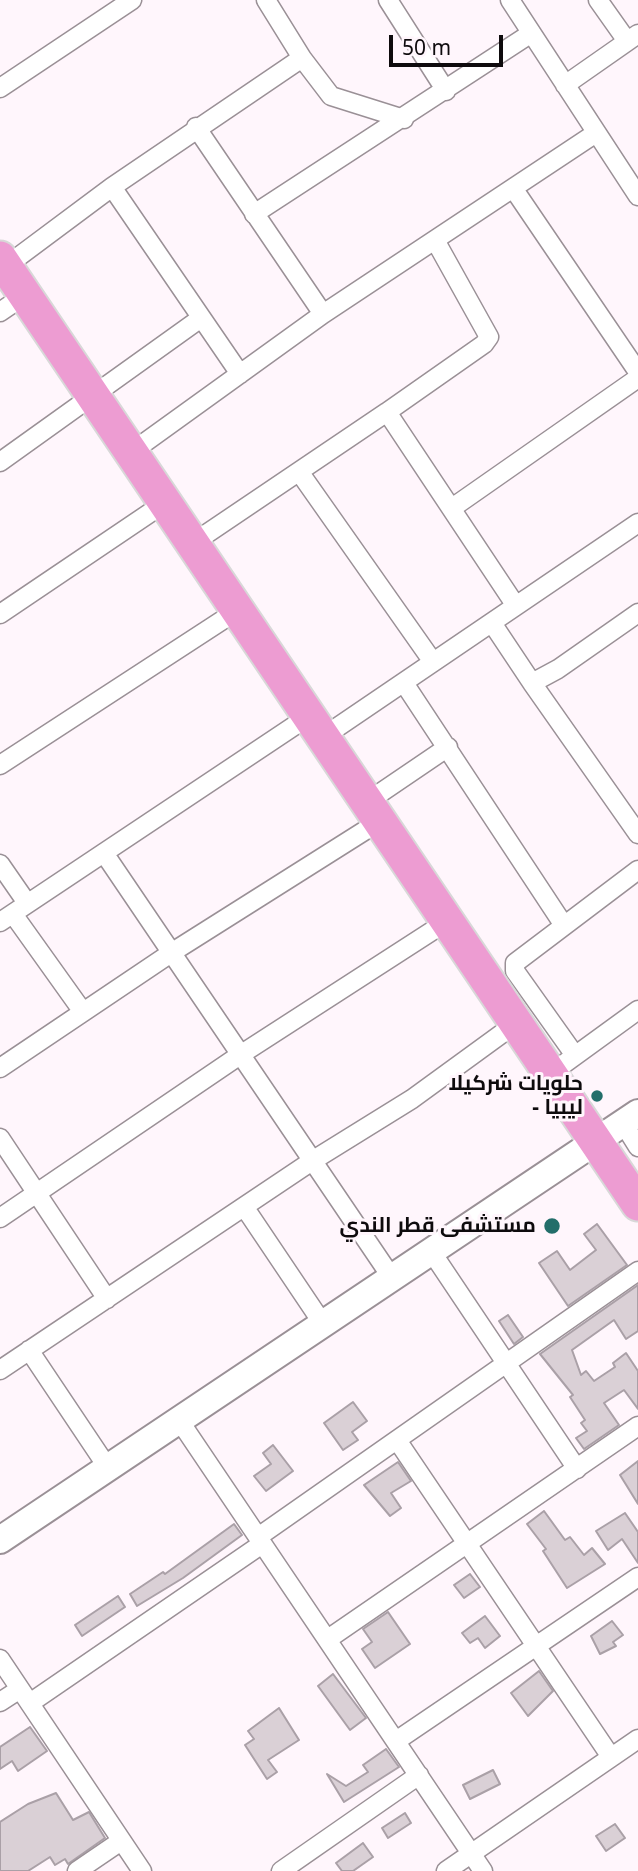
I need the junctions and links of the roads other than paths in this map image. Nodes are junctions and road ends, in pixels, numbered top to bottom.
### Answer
1 (132, 0) edge
2 (266, 0) edge
3 (388, 0) edge
4 (510, 0) edge
5 (598, 0) edge
6 (530, 34) junction
7 (632, 37) edge
8 (302, 58) junction
9 (565, 85) junction
10 (0, 88) edge
11 (446, 91) junction
12 (404, 119) junction
13 (196, 127) junction
14 (596, 133) junction
15 (633, 177) edge
16 (112, 187) junction
17 (513, 188) junction
18 (638, 196) edge
19 (254, 214) junction
20 (435, 240) junction
21 (3, 262) edge
22 (13, 303) edge
23 (323, 314) junction
24 (201, 318) junction
25 (638, 372) edge
26 (240, 374) junction
27 (638, 378) edge
28 (94, 394) junction
29 (387, 412) junction
30 (133, 451) junction
31 (0, 462) edge
32 (300, 473) junction
33 (166, 502) junction
34 (452, 508) junction
35 (638, 523) edge
36 (193, 543) junction
37 (516, 606) junction
38 (3, 607) edge
39 (238, 610) junction
40 (638, 613) edge
41 (492, 623) junction
42 (433, 662) junction
43 (404, 683) junction
44 (532, 683) junction
45 (316, 727) junction
46 (448, 747) junction
47 (0, 765) edge
48 (374, 812) junction
49 (638, 834) edge
50 (104, 853) junction
51 (0, 863) edge
52 (638, 870) edge
53 (13, 913) edge
54 (446, 922) junction
55 (562, 925) junction
56 (171, 953) junction
57 (638, 1010) edge
58 (83, 1012) junction
59 (515, 1024) junction
60 (240, 1055) junction
61 (562, 1064) junction
62 (0, 1068) edge
63 (619, 1126) edge
64 (0, 1138) edge
65 (638, 1147) edge
66 (313, 1161) junction
67 (37, 1192) junction
68 (638, 1204) edge
69 (245, 1208) junction
70 (0, 1218) edge
71 (431, 1251) junction
72 (638, 1270) edge
73 (392, 1278) junction
74 (107, 1299) junction
75 (323, 1324) junction
76 (29, 1350) junction
77 (507, 1364) junction
78 (0, 1370) edge
79 (179, 1420) junction
80 (638, 1426) edge
81 (397, 1440) junction
82 (108, 1468) junction
83 (577, 1468) junction
84 (0, 1540) edge
85 (260, 1541) junction
86 (467, 1541) junction
87 (638, 1577) edge
88 (328, 1639) junction
89 (537, 1647) junction
90 (0, 1659) edge
91 (25, 1696) junction
92 (0, 1702) edge
93 (638, 1740) edge
94 (396, 1741) junction
95 (611, 1757) junction
96 (419, 1775) junction
97 (121, 1840) junction
98 (471, 1854) junction
99 (77, 1871) edge
100 (142, 1871) edge
101 (281, 1871) edge
102 (446, 1871) edge
103 (483, 1871) edge

1 - 10 street
2 - 8 street
3 - 11 street
4 - 6 street
5 - 7 street
6 - 9 street
6 - 11 street
7 - 9 street
8 - 12 street
8 - 13 street
9 - 14 street
11 - 12 street
12 - 19 street
13 - 16 street
13 - 19 street
14 - 15 street
14 - 17 street
15 - 18 street
16 - 21 street
16 - 24 street
17 - 20 street
17 - 25 street
19 - 23 street
20 - 23 street
20 - 29 street
21 - 22 highway
22 - 28 highway
23 - 26 street
24 - 26 street
24 - 28 street
26 - 30 street
27 - 34 street
28 - 30 highway
28 - 31 street
29 - 32 street
29 - 34 street
30 - 33 highway
32 - 36 street
32 - 42 street
33 - 36 highway
33 - 38 street
34 - 37 street
35 - 37 street
36 - 39 highway
37 - 41 street
39 - 45 highway
39 - 47 street
40 - 44 street
41 - 42 street
41 - 44 street
42 - 43 street
43 - 45 street
43 - 46 street
44 - 49 street
45 - 48 highway
45 - 50 street
46 - 48 street
46 - 55 street
48 - 54 highway
48 - 56 street
50 - 53 street
50 - 56 street
51 - 53 street
52 - 55 street
53 - 58 street
54 - 59 highway
54 - 60 street
55 - 61 street
56 - 58 street
56 - 60 street
57 - 61 street
58 - 62 street
59 - 61 highway
59 - 66 street
60 - 66 street
60 - 67 street
61 - 63 highway
63 - 65 street
63 - 68 highway
63 - 71 street
64 - 67 street
66 - 69 street
66 - 73 street
67 - 70 street
67 - 74 street
69 - 74 street
69 - 75 street
71 - 73 street
71 - 77 street
72 - 77 street
73 - 75 street
74 - 76 street
75 - 79 street
76 - 78 street
76 - 82 street
77 - 81 street
77 - 83 street
79 - 82 street
79 - 85 street
80 - 83 street
81 - 85 street
81 - 86 street
82 - 84 street
83 - 86 street
85 - 88 street
85 - 91 street
86 - 88 street
86 - 89 street
87 - 89 street
88 - 94 street
89 - 94 street
89 - 95 street
90 - 91 street
91 - 92 street
91 - 97 street
93 - 95 street
94 - 96 street
95 - 98 street
96 - 98 street
96 - 101 street
97 - 99 street
97 - 100 street
98 - 102 street
98 - 103 street

